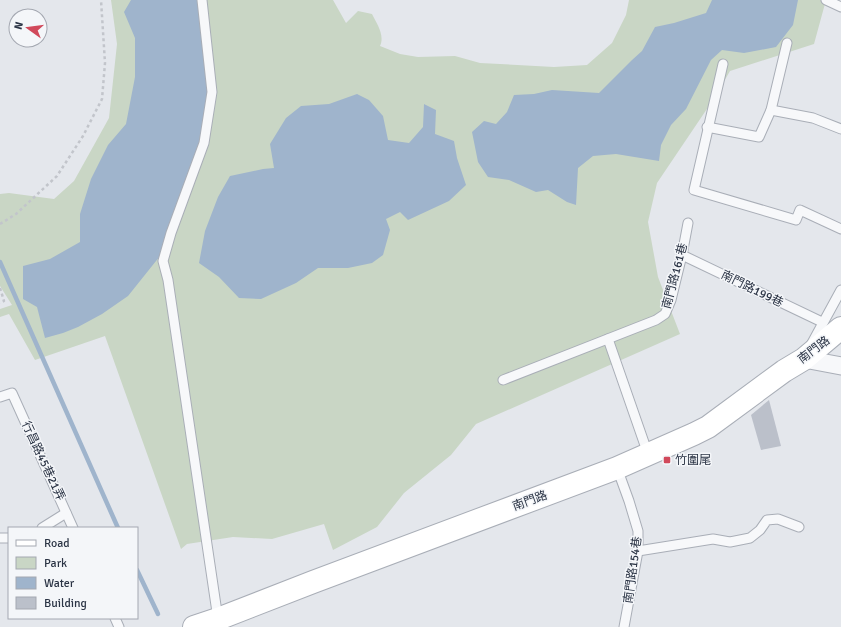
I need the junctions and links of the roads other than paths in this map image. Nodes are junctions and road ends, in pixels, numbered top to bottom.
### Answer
1 (202, 0) edge
2 (826, 0) edge
3 (841, 7) edge
4 (787, 43) dead end
5 (722, 64) dead end
6 (771, 110) junction
7 (708, 126) junction
8 (841, 128) edge
9 (688, 223) dead end
10 (841, 229) edge
11 (682, 255) junction
12 (841, 290) edge
13 (832, 325) edge
14 (608, 339) junction
15 (804, 359) junction
16 (841, 366) edge
17 (504, 380) dead end
18 (0, 397) edge
19 (648, 454) junction
20 (617, 468) junction
21 (66, 513) junction
22 (44, 527) edge
23 (73, 527) edge
24 (799, 527) dead end
25 (638, 552) junction
26 (218, 619) junction
27 (194, 627) edge
28 (624, 627) edge

1 - 26 lane
2 - 3 lane
4 - 6 lane
5 - 7 lane
6 - 7 lane
6 - 8 lane
7 - 10 lane
9 - 11 lane, 南門路161巷
11 - 13 lane, 南門路199巷
11 - 14 lane, 南門路161巷
12 - 13 lane
13 - 15 street, 南門路
14 - 17 lane, 南門路161巷
14 - 19 lane
15 - 16 street
15 - 19 street, 南門路
18 - 21 lane, 行昌路45巷21弄
19 - 20 street, 南門路
20 - 25 lane, 南門路154巷
20 - 26 street, 南門路
21 - 22 lane
21 - 23 lane, 行昌路45巷21弄
24 - 25 lane
25 - 28 lane, 南門路154巷
26 - 27 street, 南門路

